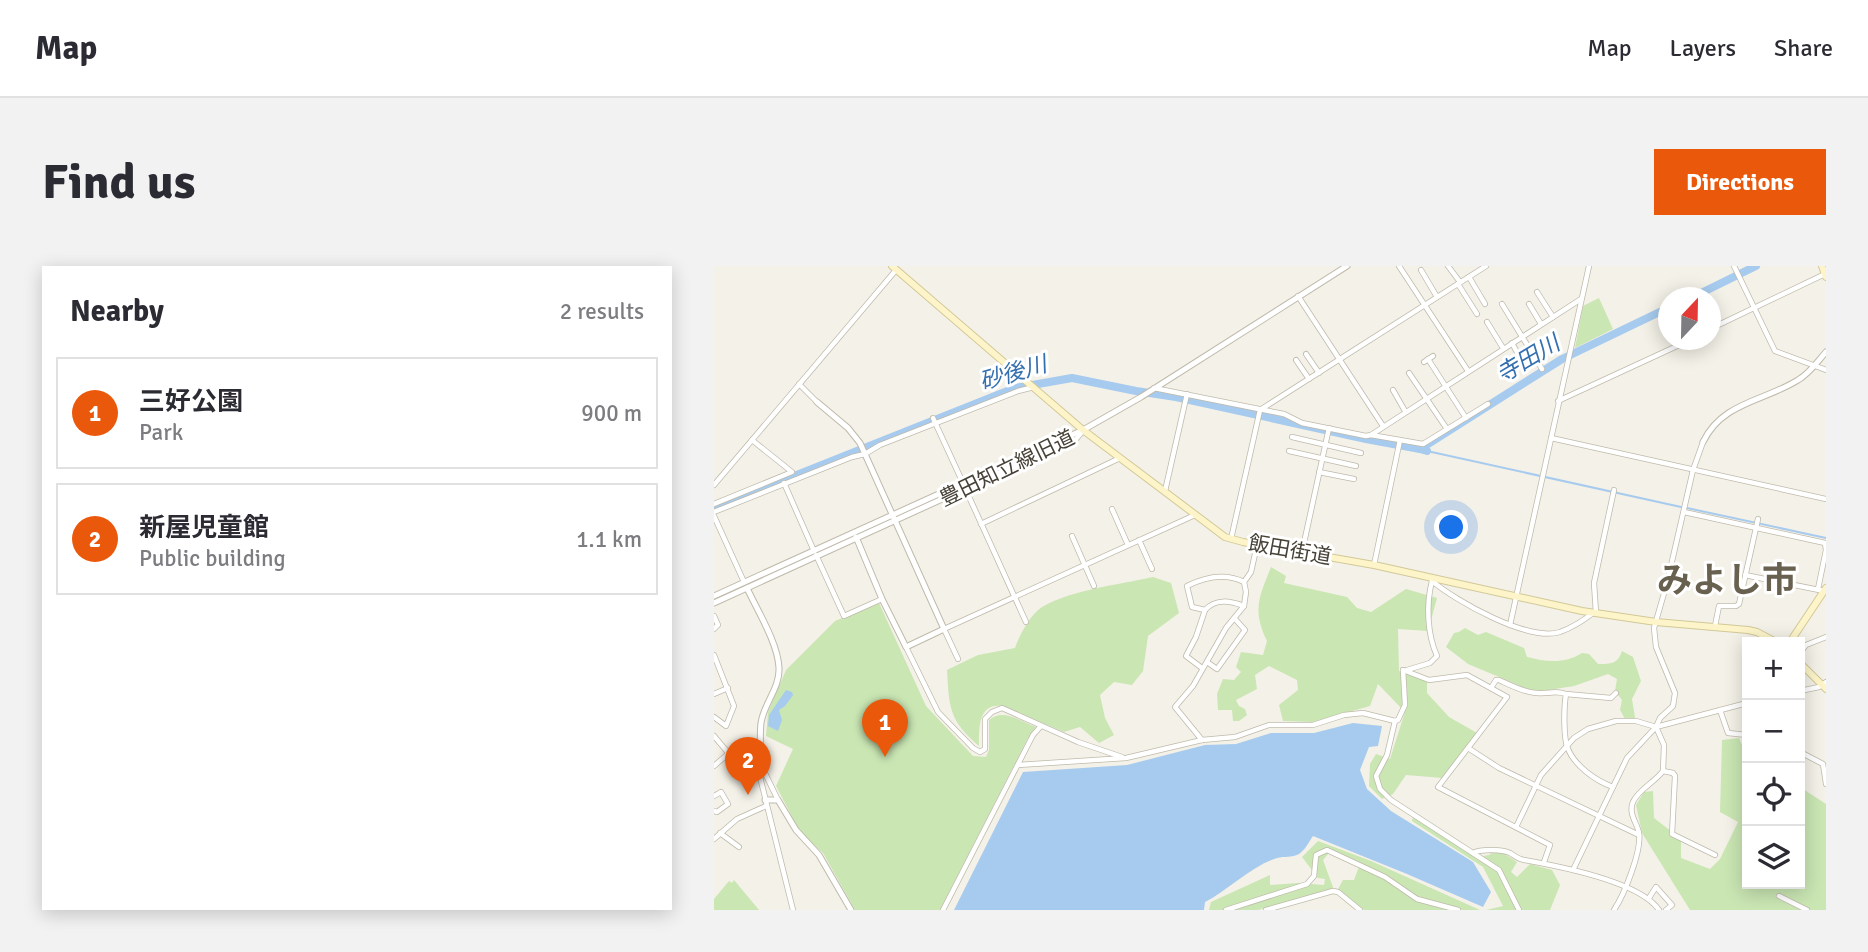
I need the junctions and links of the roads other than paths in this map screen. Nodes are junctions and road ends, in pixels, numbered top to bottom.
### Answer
1 (1347, 266) edge
2 (1399, 266) edge
3 (1448, 266) edge
4 (1486, 266) edge
5 (1589, 266) edge
6 (1734, 266) edge
7 (894, 268) edge
8 (1422, 270) dead end
9 (1824, 272) edge
10 (1469, 277) junction
11 (1459, 284) junction
12 (1537, 292) dead end
13 (1298, 296) junction
14 (1437, 297) junction
15 (1581, 299) junction
16 (1485, 304) dead end
17 (1502, 304) dead end
18 (1529, 304) dead end
19 (1424, 305) junction
20 (1755, 308) junction
21 (1477, 314) dead end
22 (1553, 317) junction
23 (1487, 322) dead end
24 (1541, 324) junction
25 (1721, 325) edge
26 (1523, 336) junction
27 (1512, 343) junction
28 (1503, 349) junction
29 (1668, 350) edge
30 (1826, 352) edge
31 (1306, 354) dead end
32 (1520, 358) dead end
33 (1339, 359) junction
34 (1429, 359) dead end
35 (1296, 360) dead end
36 (1815, 366) junction
37 (1542, 369) dead end
38 (1468, 370) junction
39 (1826, 370) edge
40 (1319, 373) junction
41 (1409, 373) dead end
42 (1309, 379) junction
43 (799, 384) junction
44 (1033, 385) junction
45 (1445, 385) junction
46 (1152, 389) junction
47 (1393, 390) dead end
48 (1187, 395) junction
49 (1425, 397) junction
50 (1558, 401) junction
51 (817, 402) joint
52 (1488, 404) dead end
53 (1260, 410) junction
54 (1405, 411) junction
55 (1466, 418) junction
56 (934, 420) junction
57 (1382, 426) junction
58 (1329, 429) junction
59 (1447, 429) junction
60 (1083, 430) junction
61 (1371, 435) junction
62 (1292, 437) dead end
63 (1550, 438) junction
64 (752, 440) junction
65 (1703, 442) joint
66 (1400, 443) junction
67 (1325, 446) junction
68 (1289, 451) dead end
69 (1043, 453) joint
70 (1360, 453) dead end
71 (865, 454) junction
72 (1323, 457) junction
73 (1121, 458) junction
74 (1356, 466) dead end
75 (1693, 470) junction
76 (1320, 472) junction
77 (1354, 479) dead end
78 (784, 483) junction
79 (714, 485) edge
80 (964, 486) junction
81 (1614, 490) dead end
82 (1165, 491) junction
83 (1826, 499) edge
84 (714, 504) edge
85 (1112, 509) dead end
86 (1684, 512) junction
87 (714, 514) edge
88 (1195, 515) junction
89 (894, 518) junction
90 (1758, 519) dead end
91 (981, 524) junction
92 (1756, 528) junction
93 (856, 537) junction
94 (1072, 537) dead end
95 (1231, 539) junction
96 (1139, 540) junction
97 (1128, 545) junction
98 (1257, 545) junction
99 (1302, 552) junction
100 (815, 553) junction
101 (1374, 565) junction
102 (1085, 566) junction
103 (1152, 569) dead end
104 (1745, 575) junction
105 (1432, 579) junction
106 (1244, 582) junction
107 (746, 585) junction
108 (1094, 586) dead end
109 (1823, 590) edge
110 (714, 596) edge
111 (1516, 596) junction
112 (1014, 597) junction
113 (882, 599) junction
114 (714, 603) edge
115 (1244, 606) junction
116 (1205, 610) junction
117 (1595, 613) junction
118 (714, 616) edge
119 (1235, 619) junction
120 (1026, 622) dead end
121 (1656, 622) junction
122 (1510, 625) junction
123 (1715, 626) junction
124 (714, 629) edge
125 (944, 629) junction
126 (1766, 637) edge
127 (1793, 637) edge
128 (1826, 637) edge
129 (906, 647) junction
130 (1805, 647) edge
131 (714, 655) edge
132 (958, 659) dead end
133 (1207, 662) junction
134 (1805, 667) edge
135 (1202, 668) junction
136 (1403, 670) junction
137 (1825, 685) edge
138 (728, 688) junction
139 (1491, 688) junction
140 (1805, 690) edge
141 (1616, 693) dead end
142 (714, 694) edge
143 (1566, 694) junction
144 (1742, 704) edge
145 (1720, 710) junction
146 (714, 717) edge
147 (1395, 721) junction
148 (1041, 726) junction
149 (1656, 727) junction
150 (1742, 734) edge
151 (714, 736) edge
152 (1202, 740) junction
153 (1567, 747) junction
154 (1468, 748) junction
155 (728, 754) junction
156 (1805, 755) edge
157 (1126, 758) junction
158 (1018, 765) junction
159 (714, 766) edge
160 (761, 766) junction
161 (1663, 771) junction
162 (760, 778) junction
163 (1826, 784) edge
164 (1535, 787) junction
165 (1613, 787) junction
166 (714, 796) edge
167 (778, 800) junction
168 (765, 803) junction
169 (714, 810) edge
170 (1599, 816) junction
171 (1516, 827) junction
172 (720, 833) junction
173 (1640, 835) junction
174 (714, 839) edge
175 (739, 847) dead end
176 (1473, 853) junction
177 (1715, 855) dead end
178 (1544, 862) junction
179 (1573, 870) junction
180 (1626, 887) junction
181 (1779, 896) dead end
182 (1649, 898) junction
183 (792, 907) edge
184 (787, 910) edge
185 (851, 910) edge
186 (943, 910) edge
187 (1226, 910) edge
188 (1266, 910) edge
189 (1360, 910) edge
190 (1458, 910) edge
191 (1519, 910) edge
192 (1614, 910) edge
193 (1659, 910) edge
194 (1666, 910) edge
195 (1807, 910) edge

1 - 13 street
2 - 19 street
3 - 11 street
4 - 10 street
5 - 15 street
6 - 20 street
7 - 43 street
7 - 44 main road, 飯田街道
8 - 14 street
9 - 20 street
10 - 11 street
10 - 16 street
11 - 14 street
11 - 21 street
12 - 22 street
13 - 33 street
13 - 46 street
14 - 19 street
15 - 22 street
15 - 50 street
17 - 26 street
18 - 24 street
19 - 33 street
19 - 38 street
20 - 25 street
20 - 36 street
22 - 24 street
23 - 28 street
24 - 26 street
26 - 27 street
26 - 37 street
27 - 28 street
27 - 32 street
28 - 38 street
29 - 50 street
30 - 36 street
31 - 40 street
33 - 40 street
33 - 57 street
34 - 45 street
35 - 42 street
36 - 39 street
36 - 65 street
38 - 45 street
40 - 42 street
41 - 49 street
42 - 53 street
43 - 51 street
43 - 64 street
44 - 56 street
44 - 60 main road, 飯田街道
45 - 49 street
45 - 55 street
46 - 48 street
46 - 60 street
47 - 54 street
48 - 53 street
48 - 82 street
49 - 54 street
49 - 59 street
50 - 63 street
51 - 71 street
52 - 55 street
53 - 58 street
53 - 95 street
54 - 57 street
55 - 59 street
56 - 71 street
56 - 80 street
57 - 61 street
58 - 61 street
58 - 67 street
59 - 66 street
60 - 69 street, 豊田知立線旧道
60 - 73 main road, 飯田街道
60 - 80 street, 豊田知立線旧道
61 - 66 street
62 - 67 street
63 - 75 street
63 - 111 street
64 - 79 street
64 - 84 street
65 - 75 street
66 - 101 street
67 - 70 street
67 - 72 street
68 - 72 street
69 - 80 street, 豊田知立線旧道
71 - 78 street
71 - 89 street
72 - 74 street
72 - 76 street
73 - 82 main road, 飯田街道
73 - 91 street
75 - 83 street
75 - 86 street
76 - 77 street
76 - 99 street
78 - 87 street
78 - 100 street
80 - 89 street, 豊田知立線旧道
80 - 91 street
81 - 117 street
82 - 88 main road, 飯田街道
85 - 97 street
86 - 92 street
86 - 121 street
87 - 107 street
88 - 95 main road, 飯田街道
88 - 96 street
89 - 93 street, 豊田知立線旧道
89 - 100 street, 豊田知立線旧道
89 - 125 street
90 - 92 street
91 - 112 street
92 - 104 street
92 - 109 street
93 - 100 street, 豊田知立線旧道
93 - 113 street
94 - 102 street
95 - 98 main road, 飯田街道
96 - 97 street
96 - 103 street
97 - 102 street
98 - 99 main road, 飯田街道
98 - 106 street
99 - 101 main road, 飯田街道
100 - 107 street, 豊田知立線旧道
100 - 113 street
101 - 105 main road, 飯田街道
102 - 108 street
102 - 112 street
104 - 109 street
104 - 123 street
105 - 111 main road, 飯田街道
105 - 122 street
105 - 136 street
106 - 115 street
106 - 116 street
107 - 110 street, 豊田知立線旧道
107 - 114 street, 豊田知立線旧道
107 - 160 street
109 - 127 main road
111 - 117 main road, 飯田街道
111 - 122 street
112 - 120 street
112 - 125 street
113 - 129 street
115 - 116 street
115 - 119 street
116 - 135 street
117 - 121 main road, 飯田街道
117 - 122 street
118 - 124 street
119 - 133 street
119 - 133 street
121 - 123 main road, 飯田街道
121 - 149 street
123 - 126 main road, 飯田街道
125 - 129 street
125 - 132 street
128 - 130 street
129 - 148 street
131 - 138 street
133 - 135 street
134 - 137 main road
135 - 152 street
136 - 139 street
136 - 147 street
137 - 140 street
138 - 142 street
138 - 146 street
139 - 143 street
139 - 154 street
141 - 143 street
143 - 153 street
144 - 145 street
145 - 149 street
145 - 150 street
147 - 152 street
147 - 176 street
148 - 157 street
148 - 158 street
149 - 153 street
149 - 161 street
149 - 165 street
151 - 155 street
152 - 157 street
153 - 164 street
153 - 165 street
154 - 164 street
154 - 171 street
155 - 159 street
155 - 162 street
156 - 163 street
157 - 158 street
158 - 186 street
160 - 162 street
160 - 167 street
161 - 173 street
161 - 177 street
162 - 168 street
164 - 170 street
164 - 171 street
165 - 170 street
166 - 169 street
167 - 168 street
167 - 185 street
168 - 172 street
168 - 183 street
170 - 173 street
170 - 179 street
171 - 178 street
172 - 174 street
172 - 175 street
173 - 180 street
176 - 178 street
176 - 191 street
178 - 179 street
179 - 180 street
180 - 182 street
180 - 192 street
181 - 195 street
182 - 193 street
182 - 194 street
183 - 184 street
187 - 190 street
188 - 189 street

